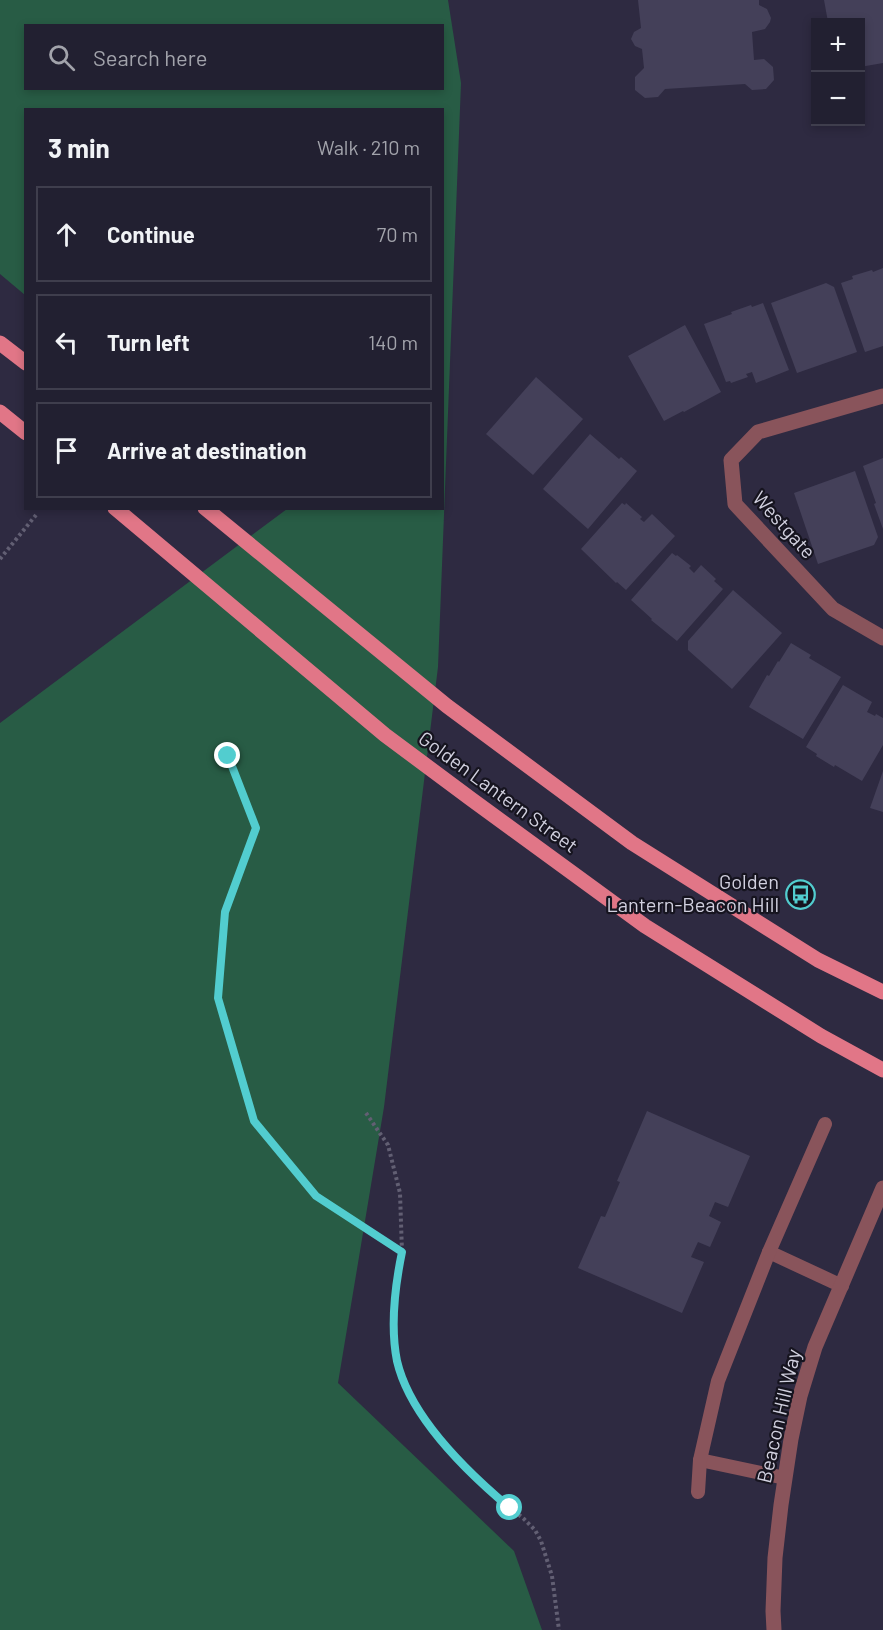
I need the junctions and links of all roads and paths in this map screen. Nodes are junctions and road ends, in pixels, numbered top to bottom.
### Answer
1 (0, 343) edge
2 (24, 361) edge
3 (883, 396) edge
4 (0, 412) edge
5 (24, 431) edge
6 (117, 510) edge
7 (207, 510) edge
8 (36, 515) dead end
9 (0, 559) edge
10 (883, 638) edge
11 (228, 756) dead end
12 (883, 992) edge
13 (883, 1070) edge
14 (366, 1113) dead end
15 (825, 1124) dead end
16 (883, 1188) edge
17 (402, 1252) junction
18 (769, 1252) junction
19 (842, 1286) junction
20 (700, 1460) junction
21 (785, 1478) junction
22 (698, 1492) dead end
23 (560, 1630) edge
24 (774, 1630) edge

1 - 2 main road
3 - 10 street, Westgate
4 - 5 main road
6 - 13 main road, Golden Lantern Street
7 - 12 main road, Golden Lantern Street
8 - 9 path
11 - 17 path
14 - 17 path
15 - 18 lane
16 - 19 street, Beacon Hill Way
17 - 23 path
18 - 19 lane
18 - 20 lane
19 - 21 street, Beacon Hill Way
20 - 21 lane
20 - 22 lane
21 - 24 street, Beacon Hill Way

